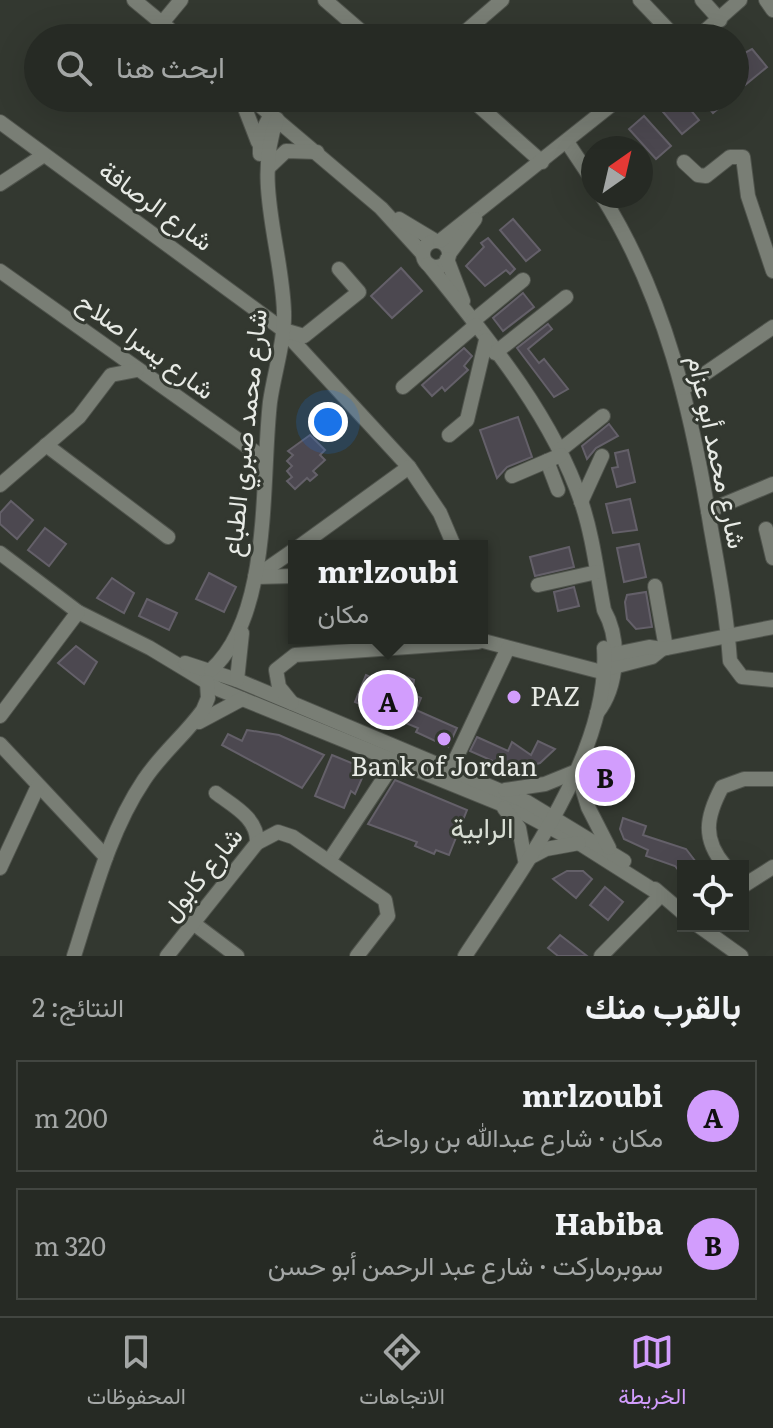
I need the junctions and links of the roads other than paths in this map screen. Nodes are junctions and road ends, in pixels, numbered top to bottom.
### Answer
1 (134, 0) edge
2 (181, 0) edge
3 (325, 0) edge
4 (502, 0) edge
5 (702, 0) edge
6 (753, 0) edge
7 (766, 0) edge
8 (642, 1) edge
9 (736, 5) edge
10 (773, 10) edge
11 (720, 20) junction
12 (162, 23) joint
13 (353, 24) edge
14 (474, 24) edge
15 (663, 24) edge
16 (715, 24) edge
17 (248, 112) edge
18 (268, 112) edge
19 (486, 112) edge
20 (603, 112) edge
21 (274, 117) junction
22 (0, 122) edge
23 (567, 142) junction
24 (259, 151) junction
25 (317, 152) junction
26 (44, 155) junction
27 (542, 162) junction
28 (684, 162) dead end
29 (581, 163) edge
30 (268, 168) junction
31 (0, 184) edge
32 (268, 193) junction
33 (381, 208) junction
34 (608, 208) edge
35 (442, 249) junction
36 (425, 258) junction
37 (339, 269) dead end
38 (0, 271) edge
39 (773, 271) edge
40 (523, 280) dead end
41 (566, 297) dead end
42 (473, 321) junction
43 (773, 327) edge
44 (282, 329) junction
45 (486, 340) junction
46 (495, 353) junction
47 (137, 370) junction
48 (403, 387) dead end
49 (684, 388) junction
50 (603, 416) dead end
51 (449, 435) dead end
52 (46, 445) junction
53 (556, 455) junction
54 (602, 456) dead end
55 (265, 459) junction
56 (409, 467) junction
57 (512, 476) dead end
58 (773, 484) edge
59 (0, 485) edge
60 (558, 490) dead end
61 (581, 502) junction
62 (708, 511) junction
63 (766, 529) dead end
64 (168, 537) dead end
65 (308, 540) edge
66 (451, 540) edge
67 (0, 541) edge
68 (0, 553) edge
69 (288, 554) edge
70 (773, 557) edge
71 (597, 572) junction
72 (32, 576) junction
73 (288, 576) edge
74 (255, 577) junction
75 (538, 585) dead end
76 (655, 586) dead end
77 (78, 612) junction
78 (607, 617) junction
79 (773, 627) edge
80 (242, 628) junction
81 (728, 636) junction
82 (488, 643) edge
83 (427, 644) edge
84 (508, 648) junction
85 (645, 648) junction
86 (664, 649) junction
87 (609, 662) junction
88 (209, 676) junction
89 (237, 680) junction
90 (773, 680) edge
91 (242, 699) junction
92 (295, 706) junction
93 (0, 716) edge
94 (192, 726) junction
95 (0, 744) edge
96 (394, 763) junction
97 (450, 771) junction
98 (577, 771) junction
99 (773, 779) edge
100 (38, 786) junction
101 (216, 793) dead end
102 (499, 797) junction
103 (550, 820) junction
104 (257, 843) junction
105 (579, 843) junction
106 (611, 852) junction
107 (106, 857) junction
108 (525, 860) junction
109 (721, 860) edge
110 (329, 861) junction
111 (773, 867) edge
112 (0, 868) edge
113 (749, 882) edge
114 (661, 895) junction
115 (677, 908) edge
116 (193, 923) junction
117 (706, 932) edge
118 (470, 954) edge
119 (732, 954) edge
120 (74, 956) edge
121 (167, 956) edge
122 (237, 956) edge
123 (357, 956) edge
124 (601, 956) edge

1 - 12 street
2 - 12 street
3 - 13 street
4 - 14 street
5 - 11 street
6 - 9 street
7 - 10 street
8 - 15 street
9 - 11 street
11 - 16 street
17 - 24 street, شارع محمد صبري الطباع
18 - 21 street
19 - 27 street
20 - 23 street
21 - 24 street
21 - 25 street
21 - 30 street, شارع محمد صبري الطباع
22 - 26 street, شارع الرصافة
23 - 27 street
23 - 29 street
24 - 32 street, شارع محمد صبري الطباع
25 - 30 street
25 - 33 street
26 - 31 street
26 - 44 street, شارع الرصافة
27 - 35 street
28 - 39 street
30 - 32 street, شارع محمد صبري الطباع
32 - 44 street, شارع محمد صبري الطباع
33 - 35 street
33 - 36 street
34 - 49 street, شارع محمد أبو عزام
35 - 36 street
35 - 36 street
35 - 42 street
36 - 42 street
37 - 44 street
38 - 47 street, شارع يسرا صلاح
40 - 42 street
41 - 46 street
42 - 45 street
42 - 48 street
43 - 49 street
44 - 55 street, شارع محمد صبري الطباع
44 - 56 street, شارع الرصافة
45 - 46 street
45 - 51 street
46 - 53 street
47 - 52 street
47 - 55 street, شارع يسرا صلاح
49 - 62 street, شارع محمد أبو عزام
50 - 53 street
52 - 59 street
52 - 64 street
53 - 57 street
53 - 60 street
53 - 61 street
54 - 61 street
55 - 74 street, شارع محمد صبري الطباع
56 - 65 street
56 - 66 street, شارع الرصافة
58 - 62 street
61 - 71 street
62 - 81 street, شارع محمد أبو عزام
63 - 70 street
67 - 72 street
68 - 72 street
69 - 74 street
71 - 75 street
71 - 78 street
72 - 77 street
73 - 74 street
74 - 80 street, شارع محمد صبري الطباع
76 - 86 street
77 - 88 street
77 - 93 street
78 - 85 street
78 - 87 street
79 - 81 street
80 - 88 street, شارع محمد صبري الطباع
80 - 89 street, شارع محمد صبري الطباع
81 - 86 street
81 - 90 street, شارع محمد أبو عزام
82 - 84 street
83 - 92 street
84 - 87 street
84 - 97 street
85 - 86 street
85 - 87 street
86 - 87 street
87 - 98 street
88 - 89 street
88 - 91 street
88 - 94 street, شارع محمد صبري الطباع
89 - 92 street
91 - 94 street
91 - 96 street
92 - 97 street
94 - 107 street
95 - 100 street
96 - 102 street
96 - 110 street
97 - 102 street
98 - 102 street
98 - 103 street
98 - 106 street
99 - 109 street
100 - 107 street
100 - 112 street
101 - 104 street
102 - 103 street
102 - 108 street
103 - 105 street
103 - 106 street
103 - 108 street
104 - 110 street, شارع كابول
104 - 116 street, شارع كابول
105 - 108 street
105 - 114 street
106 - 114 street
107 - 120 street
108 - 118 street
110 - 123 street, شارع كابول
111 - 113 street
114 - 115 street
114 - 124 street
116 - 121 street, شارع كابول
116 - 122 street
117 - 119 street

